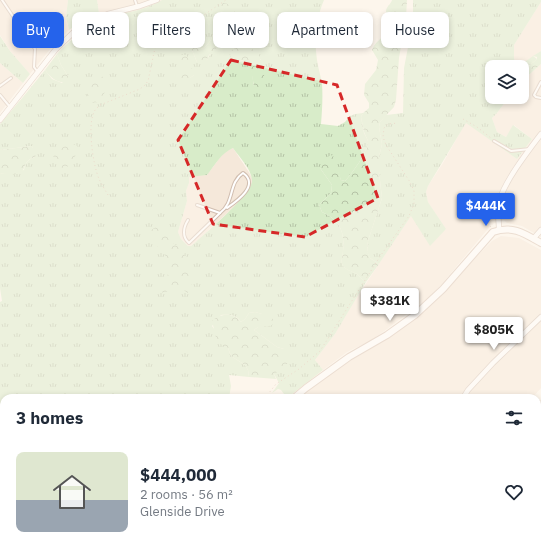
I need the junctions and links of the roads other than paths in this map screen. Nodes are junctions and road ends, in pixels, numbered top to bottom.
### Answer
1 (2, 0) edge
2 (135, 0) edge
3 (156, 0) edge
4 (137, 7) junction
5 (38, 72) junction
6 (11, 78) dead end
7 (541, 82) edge
8 (0, 86) edge
9 (0, 94) edge
10 (541, 98) edge
11 (10, 108) junction
12 (0, 120) edge
13 (541, 134) edge
14 (494, 141) road end
15 (531, 148) junction
16 (197, 204) dead end
17 (226, 208) junction
18 (220, 213) junction
19 (188, 220) dead end
20 (499, 230) junction
21 (541, 230) edge
22 (533, 238) junction
23 (541, 243) edge
24 (541, 317) edge
25 (299, 394) edge
26 (466, 394) edge

1 - 5 lane
2 - 4 lane
3 - 4 street
4 - 5 street
5 - 11 street
6 - 8 lane
7 - 10 lane
9 - 11 lane
11 - 12 street
13 - 15 street
14 - 15 lane
15 - 20 street
16 - 18 lane
17 - 17 lane
17 - 18 lane
18 - 19 lane
20 - 22 street
20 - 25 street
21 - 22 street
22 - 23 street
24 - 26 street

